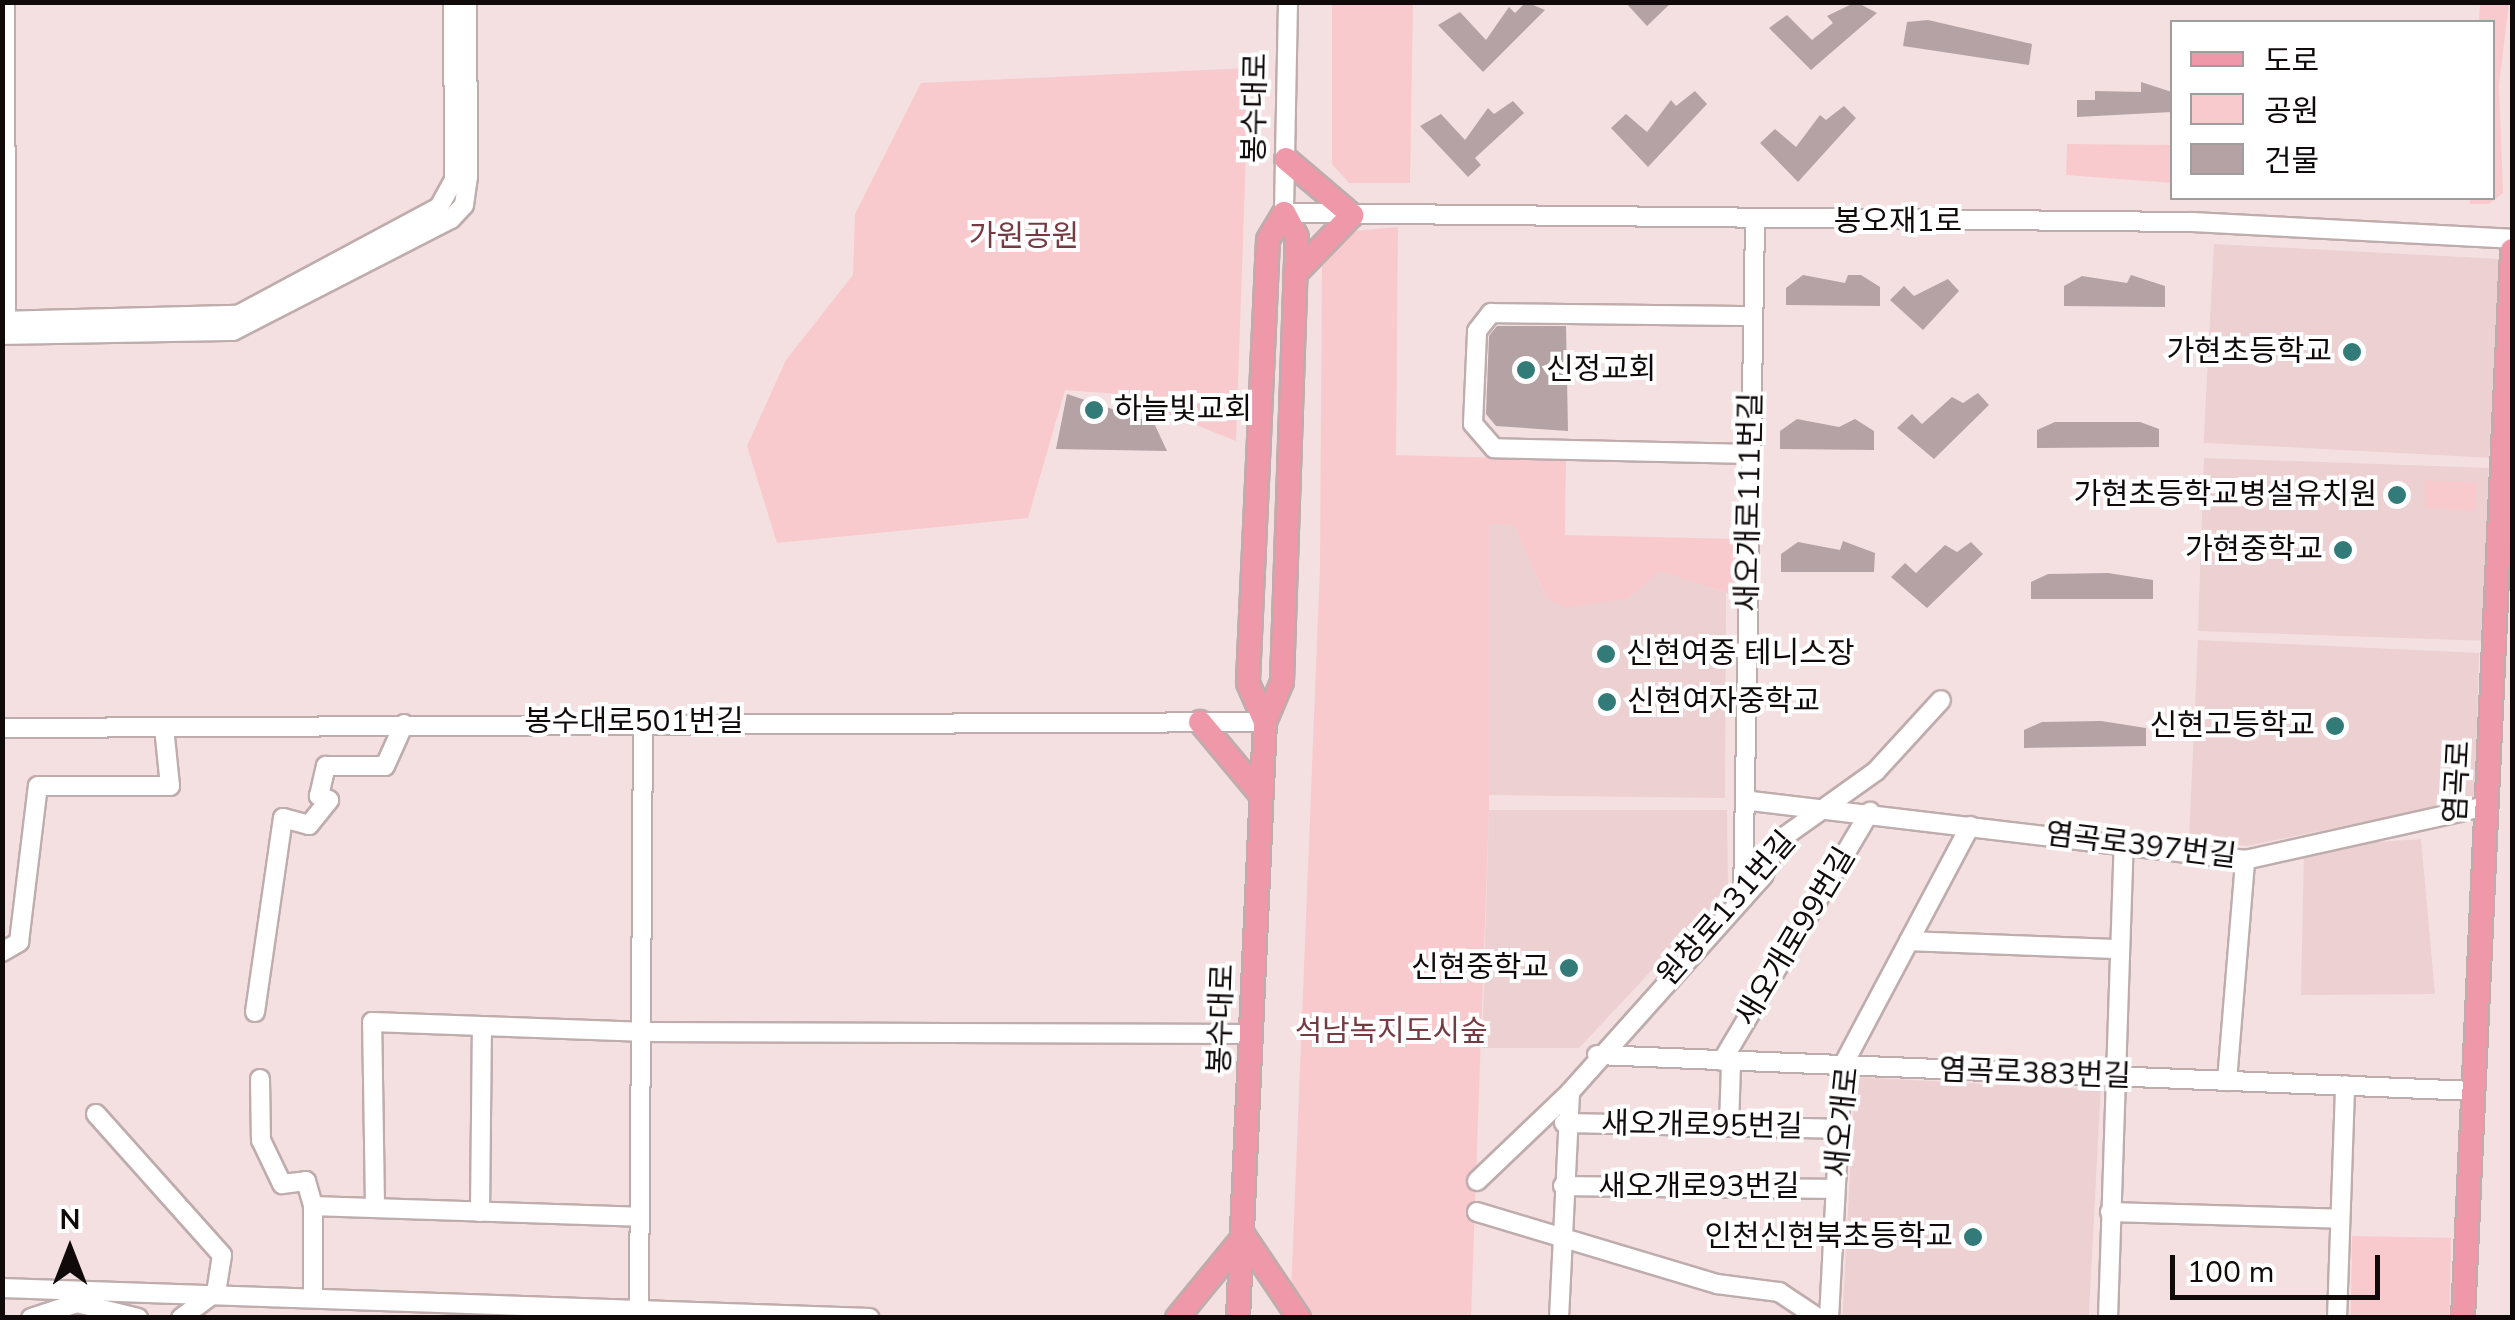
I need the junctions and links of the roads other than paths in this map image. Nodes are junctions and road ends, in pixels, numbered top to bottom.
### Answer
1 (453, 2) edge
2 (467, 2) edge
3 (1288, 2) edge
4 (4, 10) edge
5 (1286, 159) junction
6 (1284, 214) junction
7 (1352, 215) junction
8 (1755, 221) junction
9 (2512, 238) edge
10 (2512, 250) edge
11 (1296, 273) junction
12 (1753, 316) junction
13 (4, 328) edge
14 (1750, 454) junction
15 (1941, 700) dead end
16 (643, 720) junction
17 (1200, 722) junction
18 (1265, 722) junction
19 (404, 724) junction
20 (164, 727) junction
21 (2, 728) edge
22 (1261, 795) junction
23 (1750, 801) junction
24 (2487, 806) junction
25 (1824, 808) junction
26 (1870, 812) junction
27 (1970, 826) junction
28 (2124, 845) junction
29 (2245, 860) junction
30 (1744, 899) junction
31 (1909, 940) junction
32 (2119, 949) junction
33 (2, 952) edge
34 (255, 1012) dead end
35 (482, 1026) junction
36 (640, 1032) junction
37 (1252, 1034) junction
38 (1598, 1056) junction
39 (1727, 1062) junction
40 (1842, 1067) junction
41 (2113, 1076) junction
42 (260, 1079) dead end
43 (2227, 1080) junction
44 (2345, 1085) junction
45 (2474, 1091) junction
46 (1570, 1092) junction
47 (96, 1114) dead end
48 (1564, 1124) junction
49 (1729, 1127) junction
50 (1839, 1129) junction
51 (1477, 1181) dead end
52 (1563, 1186) junction
53 (1836, 1189) junction
54 (313, 1206) junction
55 (376, 1206) junction
56 (480, 1212) junction
57 (1477, 1212) dead end
58 (2110, 1212) junction
59 (637, 1217) junction
60 (2340, 1219) junction
61 (1244, 1236) junction
62 (1561, 1237) junction
63 (2, 1288) edge
64 (216, 1292) junction
65 (312, 1295) junction
66 (639, 1308) junction
67 (31, 1318) edge
68 (138, 1318) edge
69 (181, 1318) edge
70 (869, 1318) edge
71 (1177, 1318) edge
72 (1238, 1318) edge
73 (1299, 1318) edge
74 (1559, 1318) edge
75 (1818, 1318) edge
76 (1828, 1318) edge
77 (2108, 1318) edge
78 (2337, 1318) edge
79 (2464, 1318) edge

1 - 13 street
2 - 13 street
3 - 5 street, 봉수대로
4 - 13 street
5 - 6 street, 봉수대로
5 - 7 main road
6 - 7 street, 봉오재1로
6 - 11 main road, 봉수대로
6 - 18 main road, 봉수대로
7 - 8 street, 봉오재1로
7 - 11 main road
8 - 9 street, 봉오재1로
8 - 12 street, 새오개로111번길
10 - 24 main road, 염곡로
11 - 18 main road, 봉수대로
12 - 14 street, 새오개로111번길
12 - 14 street
14 - 23 street, 새오개로111번길
15 - 25 street, 원창로131번길
16 - 17 street, 봉수대로501번길
16 - 19 street, 봉수대로501번길
16 - 36 street
17 - 18 street, 봉수대로501번길
17 - 22 main road
18 - 22 main road, 봉수대로
19 - 20 street, 봉수대로501번길
19 - 34 street
20 - 21 street, 봉수대로501번길
20 - 33 street
22 - 37 main road, 봉수대로
23 - 25 street
23 - 30 street, 새오개로111번길
24 - 29 street, 염곡로397번길
24 - 45 main road, 염곡로
25 - 26 street
25 - 30 street, 원창로131번길
26 - 27 street
26 - 39 street, 새오개로99번길
27 - 28 street, 염곡로397번길
27 - 31 street, 새오개로
28 - 29 street, 염곡로397번길
28 - 32 street
29 - 43 street
30 - 38 street, 원창로131번길
31 - 32 street
31 - 40 street, 새오개로
32 - 41 street
35 - 36 street
35 - 55 street
35 - 56 street
36 - 37 street
36 - 59 street
37 - 61 main road, 봉수대로
38 - 39 street, 새오개로99번길
38 - 46 street, 원창로131번길
39 - 40 street, 새오개로99번길
39 - 49 street
40 - 41 street, 염곡로383번길
40 - 50 street, 새오개로
41 - 43 street, 염곡로383번길
41 - 58 street
42 - 54 street
43 - 44 street, 염곡로383번길
44 - 45 street, 염곡로383번길
44 - 60 street
45 - 79 main road, 염곡로
46 - 48 street, 원창로131번길
46 - 51 street, 원창로131번길
47 - 64 street
48 - 49 street, 새오개로95번길
48 - 52 street, 원창로131번길
49 - 50 street, 새오개로95번길
50 - 53 street, 새오개로
52 - 53 street, 새오개로93번길
52 - 62 street, 원창로131번길
53 - 76 street, 새오개로
54 - 55 street
54 - 65 street
55 - 56 street
56 - 59 street
57 - 62 street
58 - 60 street
58 - 77 street
59 - 66 street
60 - 78 street
61 - 71 main road
61 - 72 main road, 봉수대로
61 - 73 main road
62 - 74 street, 원창로131번길
62 - 75 street
63 - 64 street
64 - 65 street
64 - 69 street
65 - 66 street
66 - 70 street
67 - 68 street

